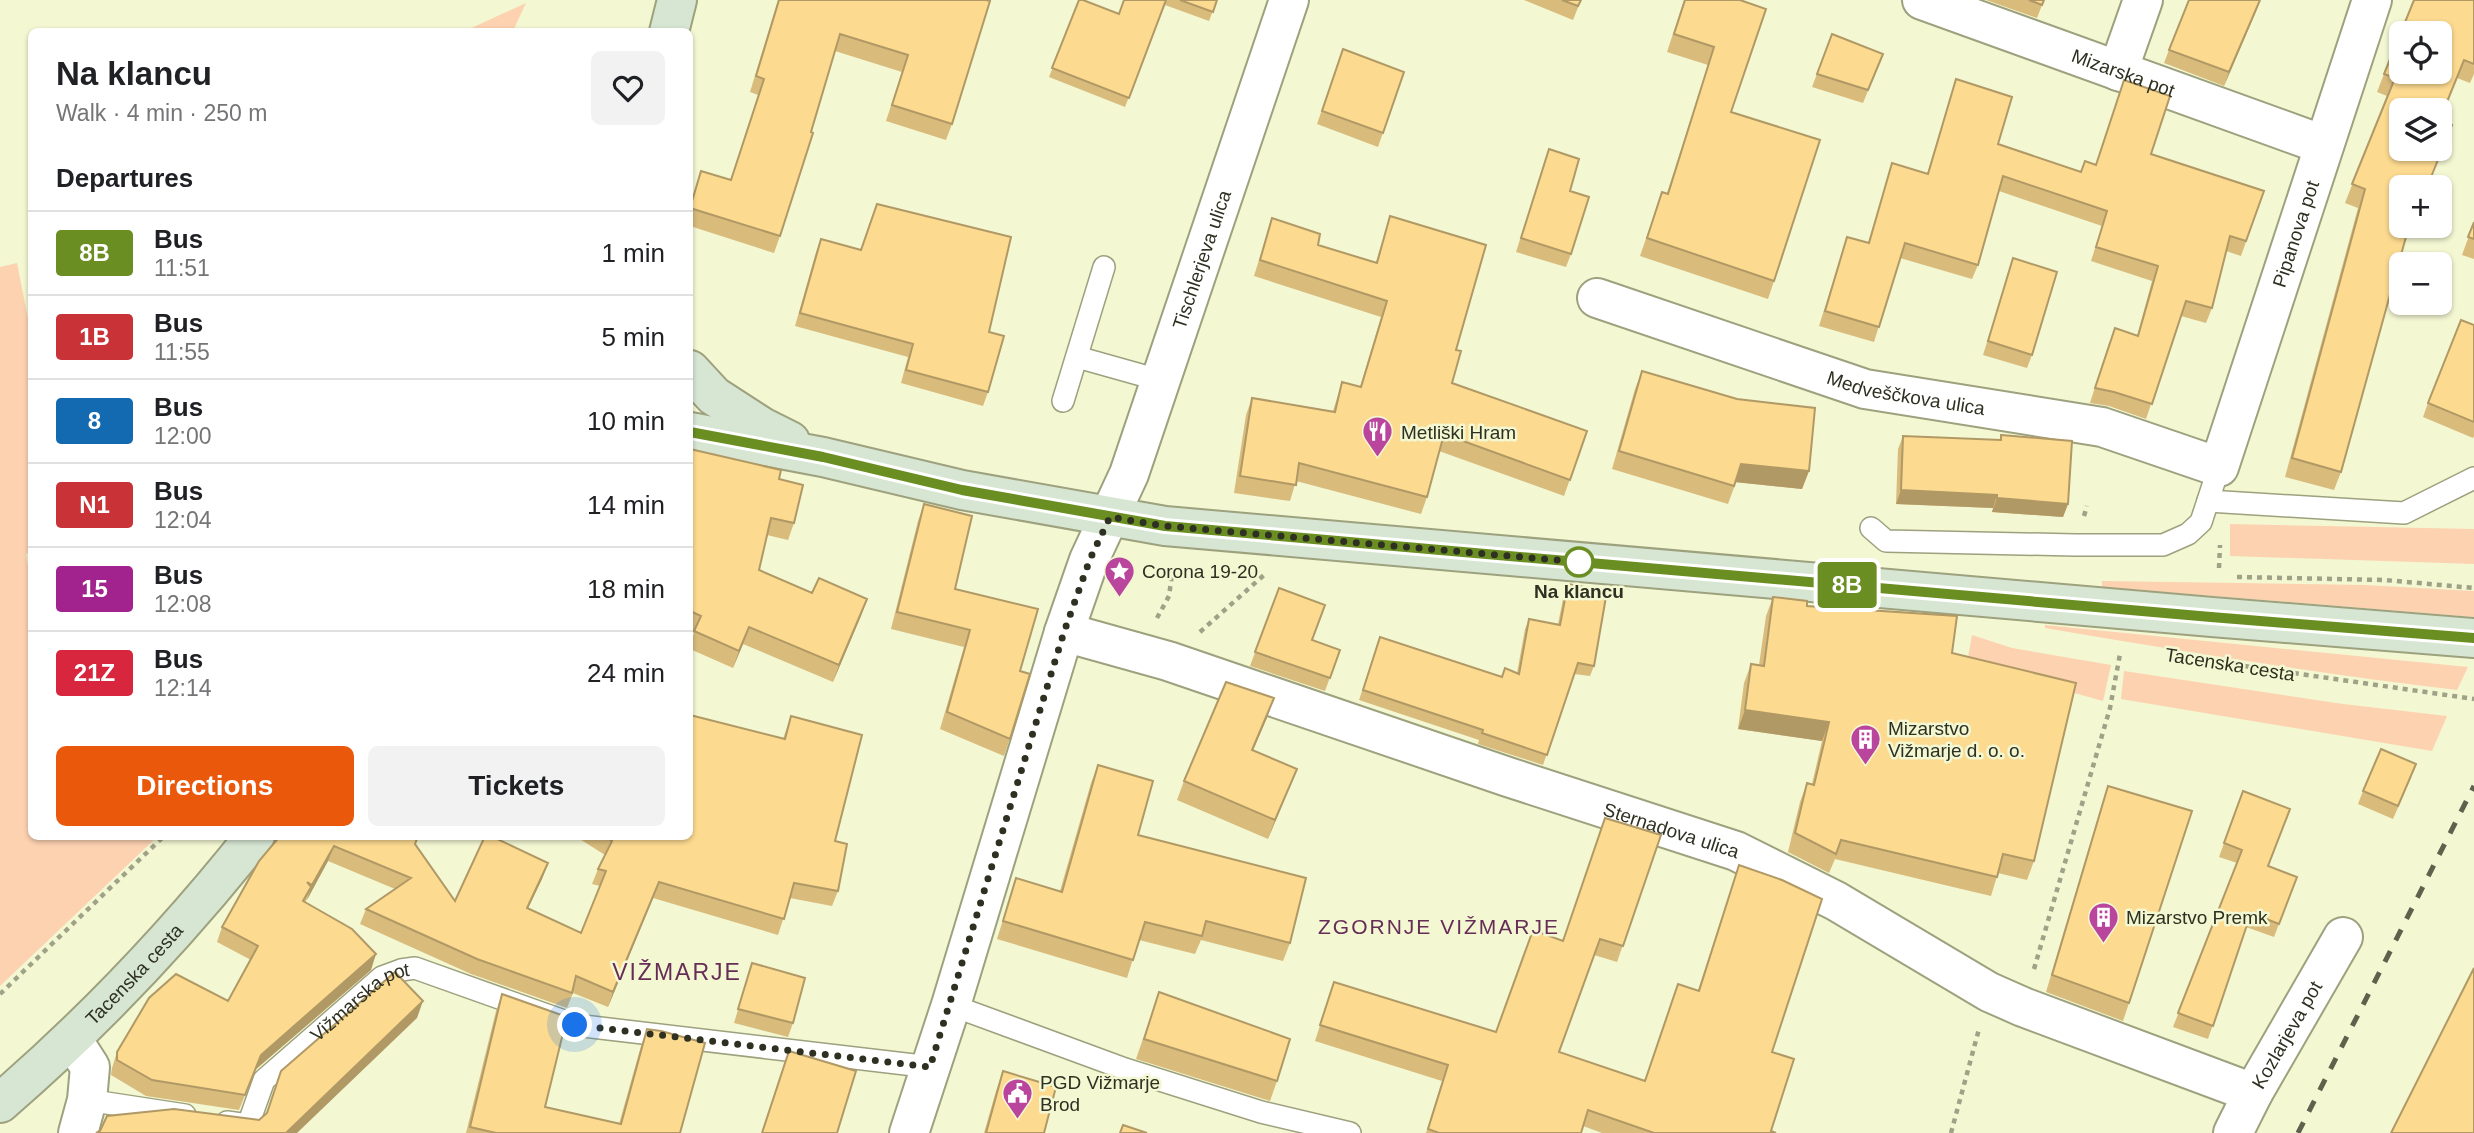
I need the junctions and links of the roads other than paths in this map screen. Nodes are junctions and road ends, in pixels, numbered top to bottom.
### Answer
1 (677, 0) edge
2 (1289, 0) edge
3 (1925, 0) edge
4 (2143, 0) edge
5 (2372, 0) edge
6 (670, 28) edge
7 (2118, 71) junction
8 (2324, 145) junction
9 (1104, 267) dead end
10 (1598, 298) dead end
11 (1077, 357) junction
12 (693, 373) edge
13 (1159, 380) junction
14 (1063, 401) dead end
15 (693, 433) edge
16 (823, 457) junction
17 (2474, 478) edge
18 (2213, 484) junction
19 (1110, 517) junction
20 (1871, 528) dead end
21 (1064, 632) junction
22 (2474, 638) edge
23 (252, 840) edge
24 (2343, 937) dead end
25 (951, 1005) junction
26 (72, 1039) junction
27 (930, 1067) junction
28 (2253, 1093) junction
29 (0, 1103) edge
30 (82, 1116) edge
31 (909, 1133) edge
32 (1350, 1133) edge
33 (2233, 1133) edge

1 - 6 main road
2 - 13 street, Tischlerjeva ulica
3 - 7 street, Mizarska pot
4 - 7 street
5 - 8 street, Pipanova pot
7 - 8 street, Mizarska pot
8 - 18 street, Pipanova pot
9 - 11 lane
10 - 18 street, Medveščkova ulica
11 - 13 lane
11 - 14 lane
12 - 16 main road
13 - 19 street, Tischlerjeva ulica
15 - 16 main road
16 - 19 main road
17 - 18 lane
18 - 20 lane
19 - 21 street
19 - 22 main road
21 - 25 street
21 - 28 street, Sternadova ulica
23 - 26 main road, Tacenska cesta
24 - 28 street, Kozlarjeva pot
25 - 27 street
25 - 32 lane
26 - 29 main road, Tacenska cesta
26 - 30 street
27 - 30 lane, Vižmarska pot
27 - 31 street
28 - 33 street, Kozlarjeva pot

